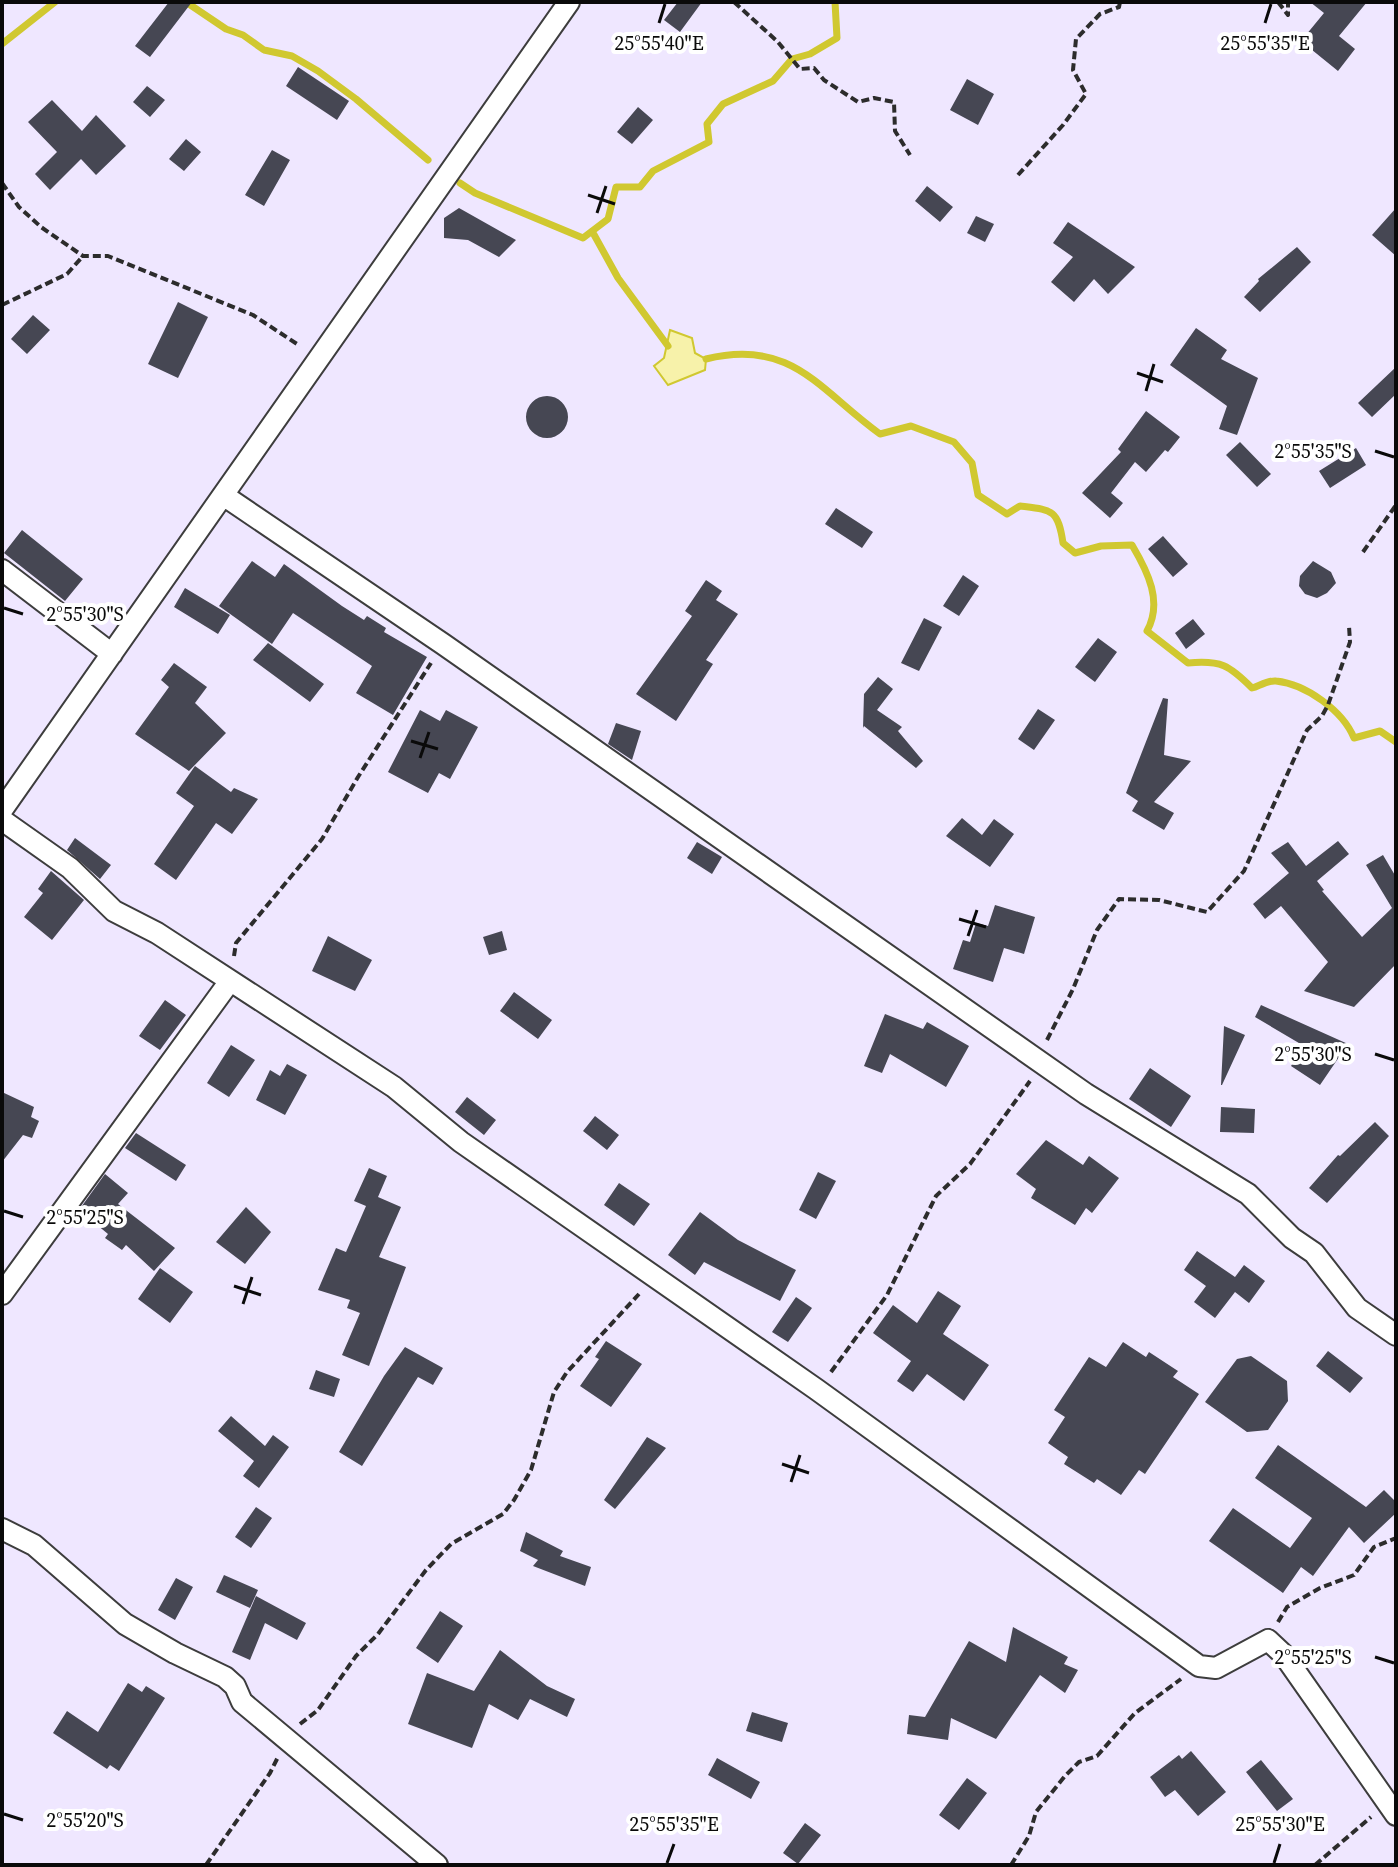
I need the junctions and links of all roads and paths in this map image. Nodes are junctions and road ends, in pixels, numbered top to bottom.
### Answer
1 (569, 2) edge
2 (734, 2) edge
3 (1120, 2) edge
4 (1278, 2) edge
5 (1288, 2) edge
6 (910, 155) dead end
7 (1018, 175) dead end
8 (2, 183) edge
9 (83, 256) junction
10 (2, 305) edge
11 (319, 358) junction
12 (223, 495) junction
13 (1396, 505) edge
14 (1363, 552) dead end
15 (2, 570) edge
16 (1349, 626) dead end
17 (443, 644) junction
18 (112, 654) junction
19 (2, 810) edge
20 (2, 820) edge
21 (230, 981) junction
22 (1037, 1060) junction
23 (655, 1278) junction
24 (2, 1294) edge
25 (1396, 1335) edge
26 (816, 1389) junction
27 (2, 1529) edge
28 (1396, 1538) edge
29 (1268, 1640) junction
30 (1199, 1666) junction
31 (289, 1742) junction
32 (1392, 1809) edge
33 (206, 1865) edge
34 (437, 1865) edge
35 (1011, 1865) edge
36 (1315, 1865) edge

1 - 11 street
2 - 6 path
3 - 7 path
4 - 5 path
8 - 9 path
9 - 10 path
9 - 11 path
11 - 12 street
12 - 17 street
12 - 18 street
13 - 14 path
15 - 18 street
16 - 22 path
17 - 21 path
17 - 22 street
18 - 19 street
20 - 21 street
21 - 23 street
21 - 24 street
22 - 25 street
22 - 26 path
23 - 26 street
23 - 31 path
26 - 30 street
27 - 31 street
28 - 29 path
29 - 30 street
29 - 32 street
30 - 35 path
31 - 33 path
31 - 34 street
32 - 36 path

